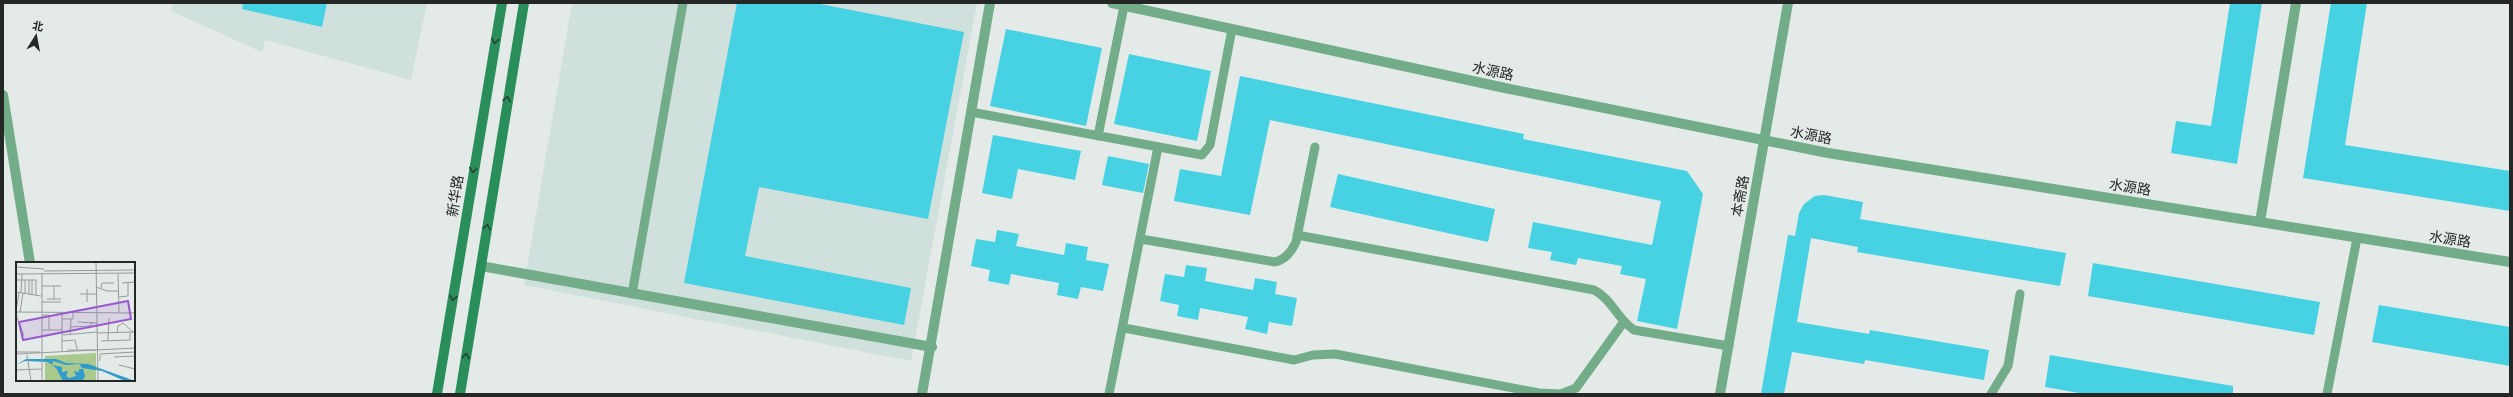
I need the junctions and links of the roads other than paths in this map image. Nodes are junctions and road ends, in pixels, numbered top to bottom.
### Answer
1 (502, 3) edge
2 (524, 3) edge
3 (683, 3) edge
4 (990, 3) edge
5 (1112, 3) edge
6 (1788, 3) edge
7 (2296, 3) edge
8 (1124, 6) junction
9 (1232, 29) junction
10 (3, 95) edge
11 (972, 112) junction
12 (1098, 136) junction
13 (1764, 140) junction
14 (1158, 147) junction
15 (1315, 147) dead end
16 (2260, 222) junction
17 (1297, 235) junction
18 (2357, 238) junction
19 (1141, 239) junction
20 (30, 262) edge
21 (2510, 262) edge
22 (481, 266) junction
23 (632, 294) junction
24 (2020, 294) dead end
25 (1623, 323) junction
26 (1124, 328) junction
27 (1729, 346) junction
28 (932, 347) junction
29 (437, 394) edge
30 (460, 394) edge
31 (922, 394) edge
32 (1109, 394) edge
33 (1720, 394) edge
34 (1991, 394) edge
35 (2327, 394) edge

1 -> 29 main road, 新华路
22 -> 2 main road
3 - 23 lane
4 - 11 street
5 - 8 street, 水源路
6 - 13 street, 本斋路
7 - 16 street
8 - 9 street, 水源路
8 - 12 lane
9 - 13 street, 水源路
9 - 14 lane
10 - 20 street
11 - 12 lane
11 - 28 street
12 - 14 lane
13 - 16 street, 水源路
13 - 27 street, 本斋路
14 - 19 lane
15 - 17 lane
16 - 18 street, 水源路
17 - 19 lane
17 - 25 lane
18 - 21 street, 水源路
18 - 35 lane
19 - 26 lane
22 - 23 street
30 -> 22 main road
23 - 28 street
24 - 34 lane
25 - 26 lane
25 - 27 lane
26 - 32 lane
27 - 33 street, 本斋路
28 - 31 street

